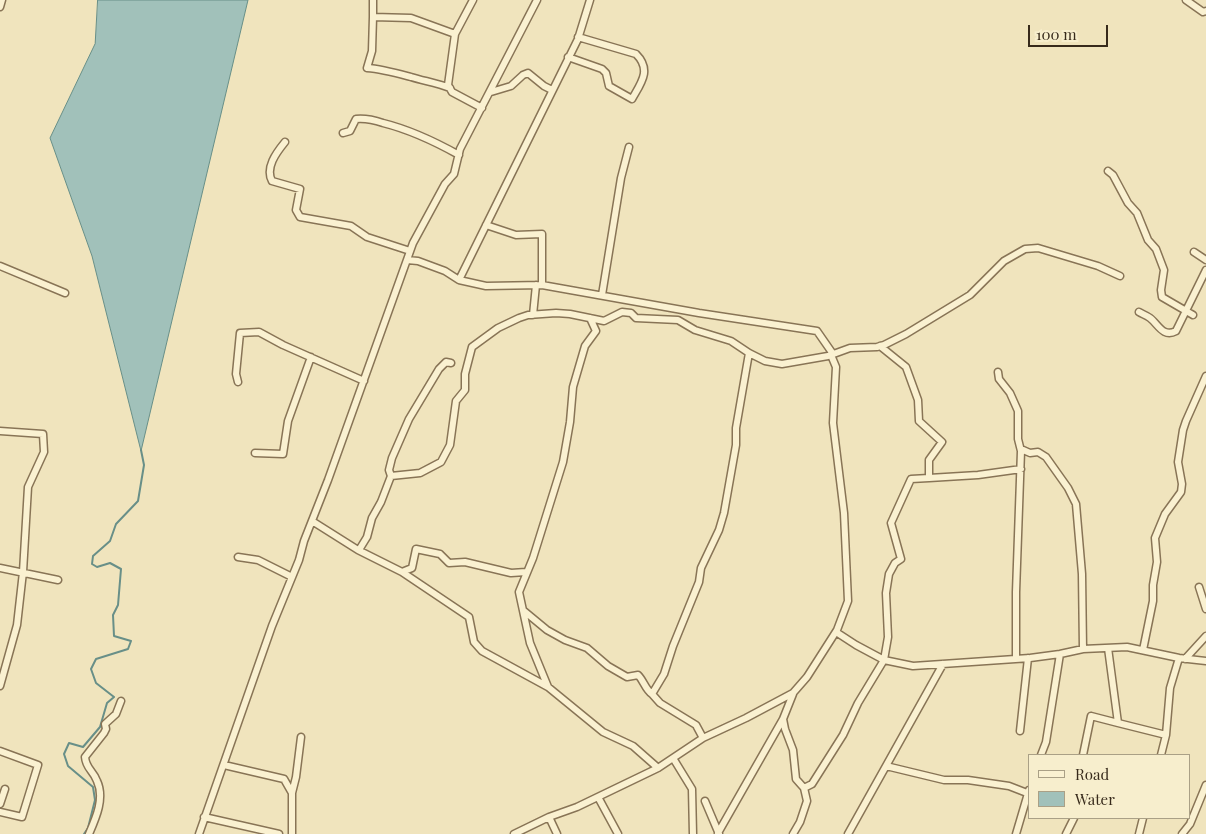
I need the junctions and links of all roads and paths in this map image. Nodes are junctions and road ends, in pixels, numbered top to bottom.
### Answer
1 (2, 0) edge
2 (374, 0) edge
3 (473, 0) edge
4 (537, 0) edge
5 (590, 0) edge
6 (1186, 0) edge
7 (0, 7) edge
8 (1206, 11) edge
9 (373, 16) junction
10 (455, 34) junction
11 (578, 37) junction
12 (568, 57) junction
13 (450, 88) junction
14 (552, 90) junction
15 (491, 92) junction
16 (482, 108) junction
17 (343, 133) dead end
18 (285, 142) dead end
19 (628, 147) dead end
20 (459, 155) junction
21 (1108, 171) dead end
22 (486, 225) junction
23 (410, 251) junction
24 (1194, 252) dead end
25 (407, 260) junction
26 (1206, 260) edge
27 (0, 266) edge
28 (1206, 270) edge
29 (1120, 276) dead end
30 (460, 280) junction
31 (539, 285) junction
32 (65, 293) dead end
33 (602, 295) junction
34 (1186, 311) junction
35 (1139, 312) dead end
36 (533, 315) junction
37 (1193, 315) dead end
38 (590, 318) junction
39 (880, 346) junction
40 (749, 353) junction
41 (832, 355) junction
42 (310, 357) junction
43 (451, 363) dead end
44 (998, 372) dead end
45 (1206, 376) edge
46 (364, 381) junction
47 (238, 382) dead end
48 (0, 431) edge
49 (1021, 449) junction
50 (255, 453) dead end
51 (1021, 469) junction
52 (390, 476) junction
53 (930, 478) junction
54 (312, 521) junction
55 (359, 550) junction
56 (238, 557) dead end
57 (0, 568) edge
58 (23, 572) junction
59 (402, 572) junction
60 (526, 572) junction
61 (292, 577) junction
62 (58, 580) dead end
63 (1199, 586) dead end
64 (1206, 609) edge
65 (524, 611) junction
66 (836, 632) junction
67 (1206, 636) edge
68 (1108, 648) junction
69 (1083, 649) junction
70 (1143, 650) junction
71 (1060, 654) junction
72 (1016, 658) junction
73 (1028, 658) junction
74 (1182, 658) junction
75 (884, 660) junction
76 (1206, 661) edge
77 (943, 664) junction
78 (0, 686) edge
79 (548, 687) junction
80 (793, 693) junction
81 (652, 694) junction
82 (122, 701) dead end
83 (784, 720) junction
84 (1118, 723) junction
85 (1020, 731) dead end
86 (1166, 736) junction
87 (301, 737) dead end
88 (703, 738) junction
89 (0, 751) edge
90 (1041, 754) edge
91 (1083, 754) edge
92 (1161, 754) edge
93 (673, 758) junction
94 (224, 765) junction
95 (886, 766) junction
96 (658, 768) junction
97 (296, 777) junction
98 (284, 779) junction
99 (1206, 785) edge
100 (804, 788) junction
101 (5, 789) dead end
102 (1028, 791) edge
103 (292, 793) junction
104 (598, 797) junction
105 (705, 801) dead end
106 (0, 804) edge
107 (0, 812) edge
108 (204, 817) junction
109 (549, 817) junction
110 (1074, 819) edge
111 (1143, 819) edge
112 (718, 833) edge
113 (89, 834) edge
114 (199, 834) edge
115 (279, 834) edge
116 (292, 834) edge
117 (514, 834) edge
118 (557, 834) edge
119 (618, 834) edge
120 (693, 834) edge
121 (793, 834) edge
122 (848, 834) edge
123 (1016, 834) edge
124 (1066, 834) edge
125 (1139, 834) edge
126 (1182, 834) edge

1 - 7 street
2 - 9 street
3 - 10 street
4 - 15 street
5 - 11 street
6 - 8 street
9 - 10 street
9 - 13 street
10 - 13 street
11 - 12 street
11 - 12 street
12 - 14 street
13 - 16 street
14 - 15 street
14 - 22 street
15 - 16 street
16 - 20 street
17 - 20 street
18 - 23 street
19 - 33 street
20 - 23 street
21 - 34 street
22 - 30 street
22 - 31 street
23 - 25 street
24 - 26 street
25 - 30 street
25 - 46 street
27 - 32 street
28 - 34 street
29 - 39 street
30 - 31 street
31 - 33 street
31 - 36 street
33 - 41 street
34 - 35 street
34 - 37 street
36 - 38 street
36 - 52 street
38 - 40 street
38 - 60 street
39 - 41 street
39 - 53 street
40 - 41 street
40 - 81 street
41 - 66 street
42 - 46 street
42 - 47 street
42 - 50 street
43 - 52 street
44 - 49 street
45 - 70 street
46 - 54 street
48 - 58 street
49 - 51 street
49 - 69 street
51 - 53 street
51 - 72 street
52 - 55 street
53 - 75 street
54 - 55 street
54 - 61 street
55 - 59 street
56 - 61 street
57 - 58 street
58 - 62 street
58 - 78 street
59 - 60 street
59 - 79 street
60 - 65 street
61 - 94 street
63 - 64 street
65 - 79 street
65 - 81 street
66 - 75 street
66 - 80 street
67 - 74 street
68 - 69 street
68 - 70 street
68 - 84 street
69 - 71 street
70 - 74 street
71 - 73 street
71 - 90 street
72 - 73 street
72 - 77 street
73 - 85 street
74 - 76 street
74 - 86 street
75 - 77 street
75 - 100 street
77 - 95 street
79 - 96 street
80 - 83 street
80 - 88 street
81 - 88 street
82 - 113 street
83 - 100 street
83 - 112 street
84 - 86 street
84 - 91 street
86 - 92 street
87 - 97 street
88 - 93 street
89 - 107 street
93 - 96 street
93 - 120 street
94 - 98 street
94 - 108 street
95 - 102 street
95 - 122 street
96 - 104 street
97 - 98 street
97 - 103 street
98 - 103 street
99 - 126 street
100 - 121 street
101 - 106 street
102 - 123 street
103 - 116 street
104 - 109 street
104 - 119 street
105 - 112 street
108 - 114 street
108 - 115 street
109 - 117 street
109 - 118 street
110 - 124 street
111 - 125 street

